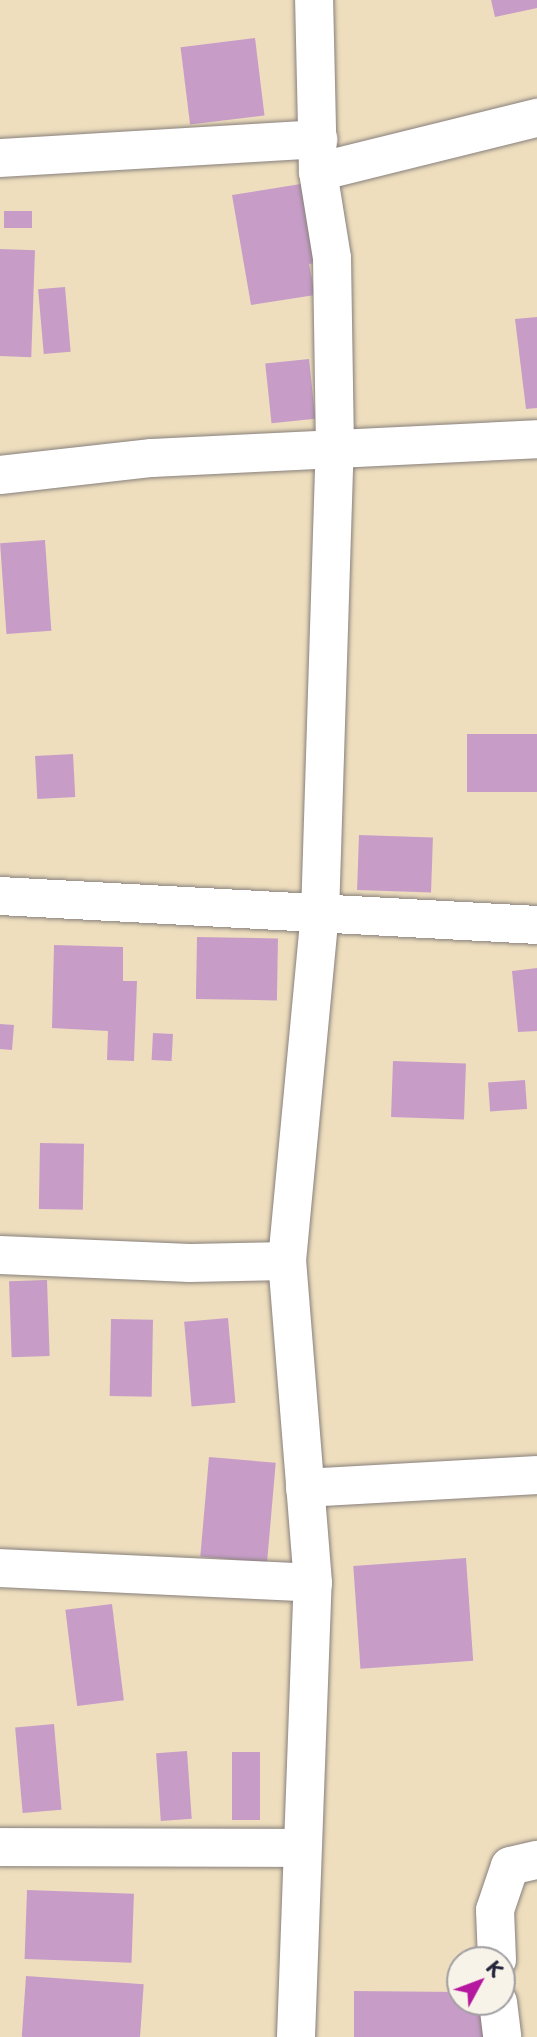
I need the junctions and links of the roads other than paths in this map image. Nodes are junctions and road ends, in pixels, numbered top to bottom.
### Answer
1 (314, 0) edge
2 (537, 118) edge
3 (318, 156) junction
4 (0, 158) edge
5 (537, 439) edge
6 (335, 449) junction
7 (0, 475) edge
8 (0, 896) edge
9 (320, 915) junction
10 (537, 925) edge
11 (0, 1255) edge
12 (286, 1261) junction
13 (537, 1475) edge
14 (305, 1488) junction
15 (0, 1568) edge
16 (313, 1583) junction
17 (0, 1847) edge
18 (301, 1848) junction
19 (537, 1860) edge
20 (496, 1946) edge
21 (500, 2016) edge
22 (296, 2037) edge
23 (502, 2037) edge

1 - 3 street
2 - 3 street
3 - 4 street
3 - 6 street
5 - 6 street
6 - 7 street
6 - 9 street
8 - 9 street
9 - 10 street
9 - 12 street
11 - 12 street
12 - 14 street
13 - 14 street
14 - 16 street
15 - 16 street
16 - 18 street
17 - 18 street
18 - 22 street
19 - 20 street
21 - 23 street

